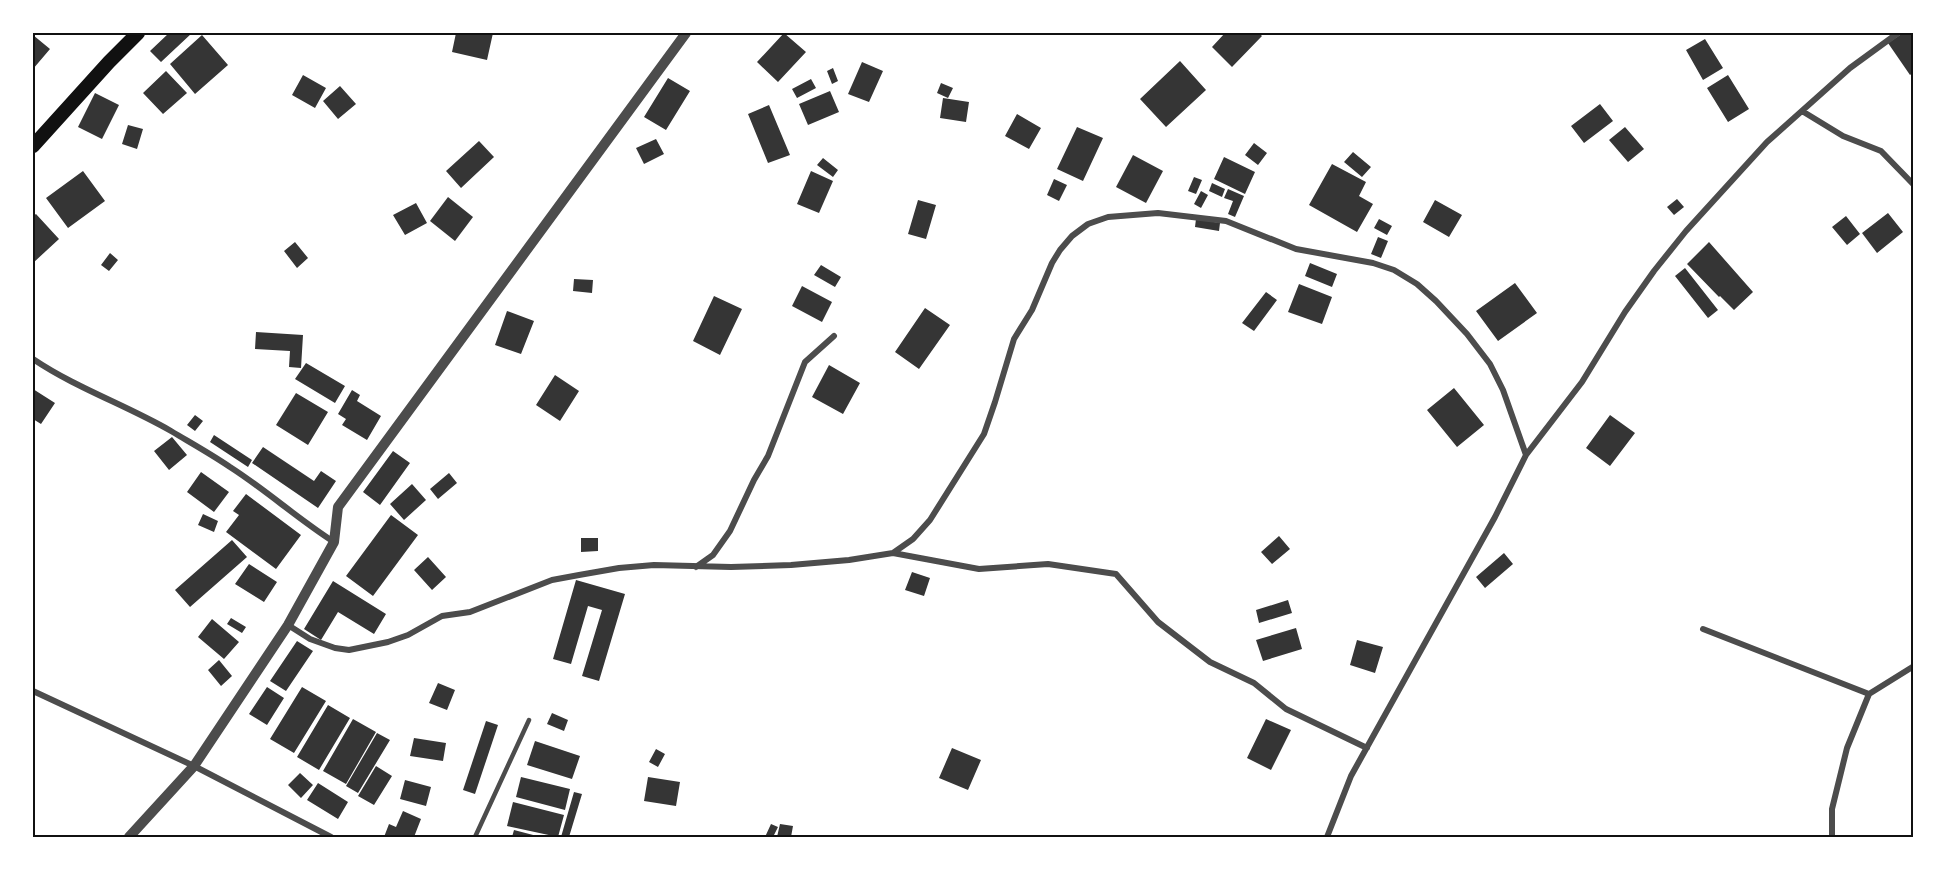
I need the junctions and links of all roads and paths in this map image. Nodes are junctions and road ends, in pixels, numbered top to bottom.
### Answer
1 (138, 33) edge
2 (686, 33) edge
3 (1898, 33) edge
4 (1802, 111) junction
5 (33, 146) edge
6 (1914, 185) edge
7 (834, 336) dead end
8 (33, 359) edge
9 (1526, 455) junction
10 (334, 542) junction
11 (893, 553) junction
12 (695, 567) junction
13 (288, 625) junction
14 (1703, 629) dead end
15 (1914, 666) edge
16 (33, 691) edge
17 (1869, 694) junction
18 (529, 720) dead end
19 (1367, 748) junction
20 (194, 766) junction
21 (129, 837) edge
22 (331, 837) edge
23 (475, 837) edge
24 (1326, 837) edge
25 (1832, 837) edge

1 - 5 main road
2 - 10 street
3 - 4 street
4 - 6 street
4 - 9 street
7 - 12 street
8 - 10 street
9 - 11 street
9 - 19 street
10 - 13 street
11 - 12 street
11 - 19 street
12 - 13 street
13 - 20 street
14 - 17 street
15 - 17 street
16 - 20 street
17 - 25 street
18 - 23 lane
19 - 24 street
20 - 21 street
20 - 22 street

